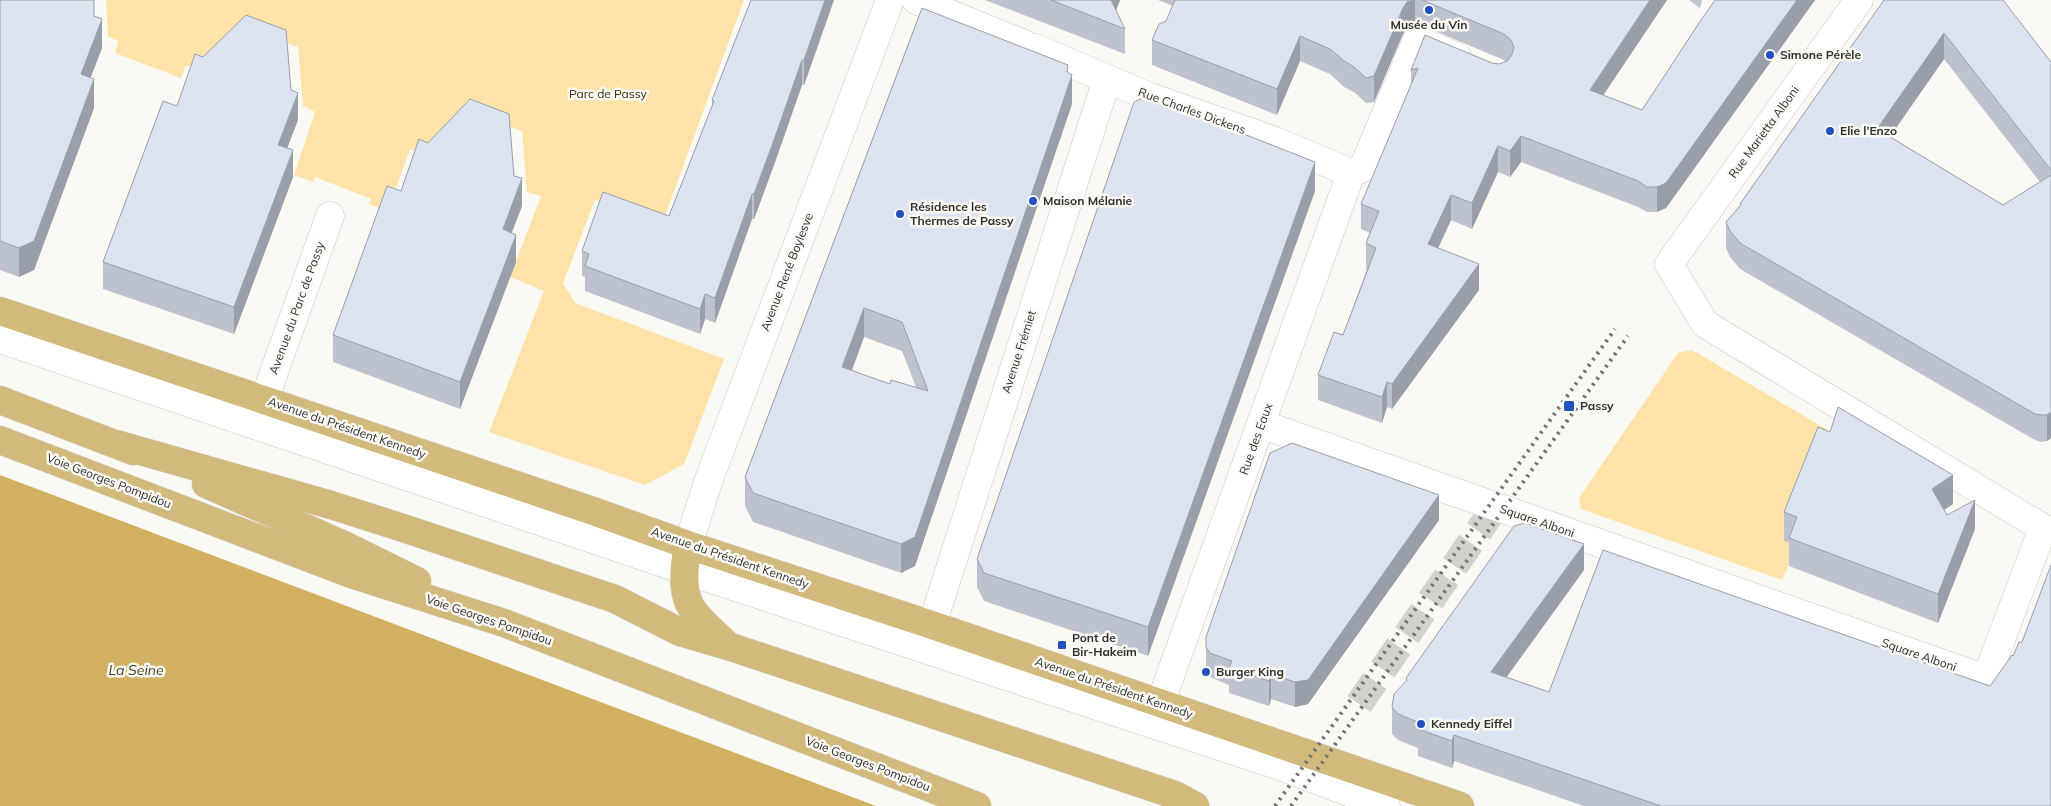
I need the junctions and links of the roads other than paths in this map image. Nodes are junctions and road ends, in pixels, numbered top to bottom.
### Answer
1 (890, 0) edge
2 (916, 0) edge
3 (1859, 0) edge
4 (1480, 66) edge
5 (1107, 79) junction
6 (1351, 173) junction
7 (330, 216) dead end
8 (1669, 264) joint
9 (0, 311) edge
10 (0, 339) edge
11 (0, 400) edge
12 (264, 400) junction
13 (1261, 424) junction
14 (0, 440) edge
15 (116, 444) junction
16 (686, 558) junction
17 (504, 623) junction
18 (932, 625) junction
19 (728, 646) junction
20 (1160, 704) junction
21 (977, 806) edge
22 (1195, 806) edge
23 (1386, 806) edge
24 (1460, 806) edge

1 - 16 street, Avenue René Boylesve
2 - 5 street, Rue Charles Dickens
3 - 8 street, Rue Marietta Alboni
4 - 6 street
5 - 6 street, Rue Charles Dickens
5 - 18 street, Avenue Frémiet
6 - 13 street, Rue des Eaux
7 - 12 street, Avenue du Parc de Passy
8 - 13 street, Square Alboni
9 - 12 main road, Avenue du Président Kennedy
10 - 16 street, Avenue du Président Kennedy
11 - 15 main road
12 - 16 main road, Avenue du Président Kennedy
13 - 20 street, Rue des Eaux
14 - 17 main road, Voie Georges Pompidou
15 - 17 main road
15 - 19 main road
16 - 18 main road, Avenue du Président Kennedy
16 - 19 main road
16 - 23 street, Avenue du Président Kennedy
17 - 21 main road, Voie Georges Pompidou
18 - 20 main road, Avenue du Président Kennedy
19 - 22 main road
20 - 24 main road, Avenue du Président Kennedy

